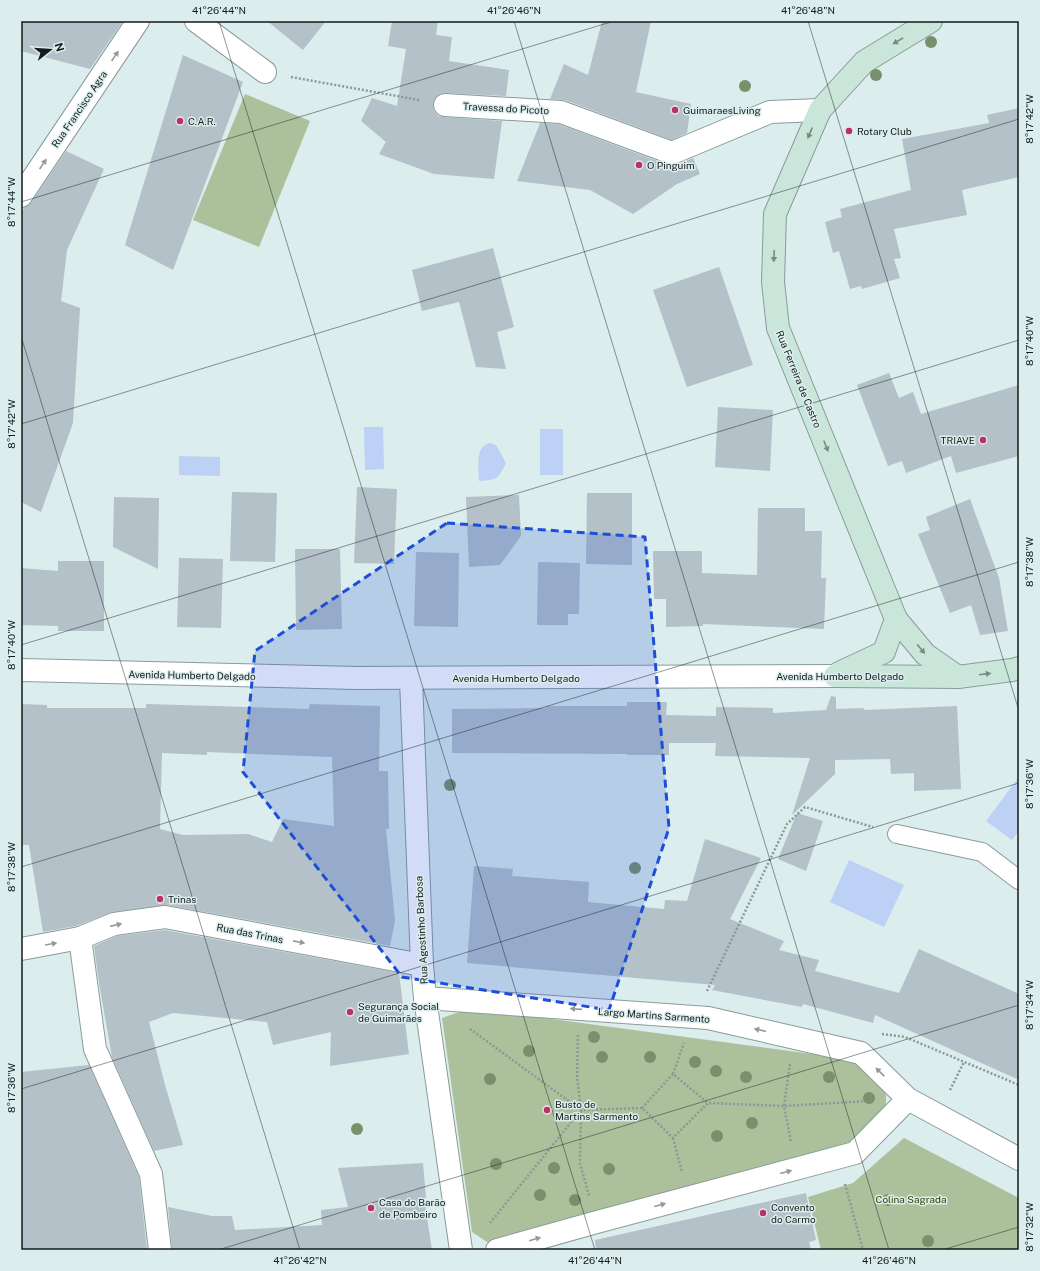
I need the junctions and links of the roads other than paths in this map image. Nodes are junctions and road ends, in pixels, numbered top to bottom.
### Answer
1 (138, 21) edge
2 (196, 21) edge
3 (931, 21) edge
4 (265, 72) road end
5 (446, 105) road end
6 (820, 110) junction
7 (21, 196) edge
8 (896, 619) junction
9 (21, 670) edge
10 (1016, 670) edge
11 (835, 676) junction
12 (958, 677) junction
13 (411, 679) junction
14 (897, 834) road end
15 (1019, 880) edge
16 (80, 938) junction
17 (21, 949) edge
18 (422, 965) junction
19 (425, 998) junction
20 (908, 1099) junction
21 (1019, 1159) edge
22 (460, 1240) edge
23 (160, 1250) edge
24 (497, 1250) edge

7 -> 1 street, Rua Francisco Agra
2 - 4 street
3 -> 6 street, Rua Ferreira de Castro
5 - 6 street, Travessa do Picoto
6 -> 8 street, Rua Ferreira de Castro
8 - 11 street
8 -> 12 street, Rua Ferreira de Castro
9 - 13 street, Avenida Humberto Delgado
12 -> 10 street, Avenida Humberto Delgado
11 - 12 street, Avenida Humberto Delgado
11 - 13 street, Avenida Humberto Delgado
13 - 18 street, Rua Agostinho Barbosa
14 - 15 lane
17 -> 16 street, Rua das Trinas
16 -> 18 street, Rua das Trinas
16 - 23 street
18 - 19 street, Rua Agostinho Barbosa
20 -> 19 street, Largo Martins Sarmento
19 - 22 street, Rua Agostinho Barbosa
20 - 21 street, Largo Martins Sarmento
24 -> 20 street

